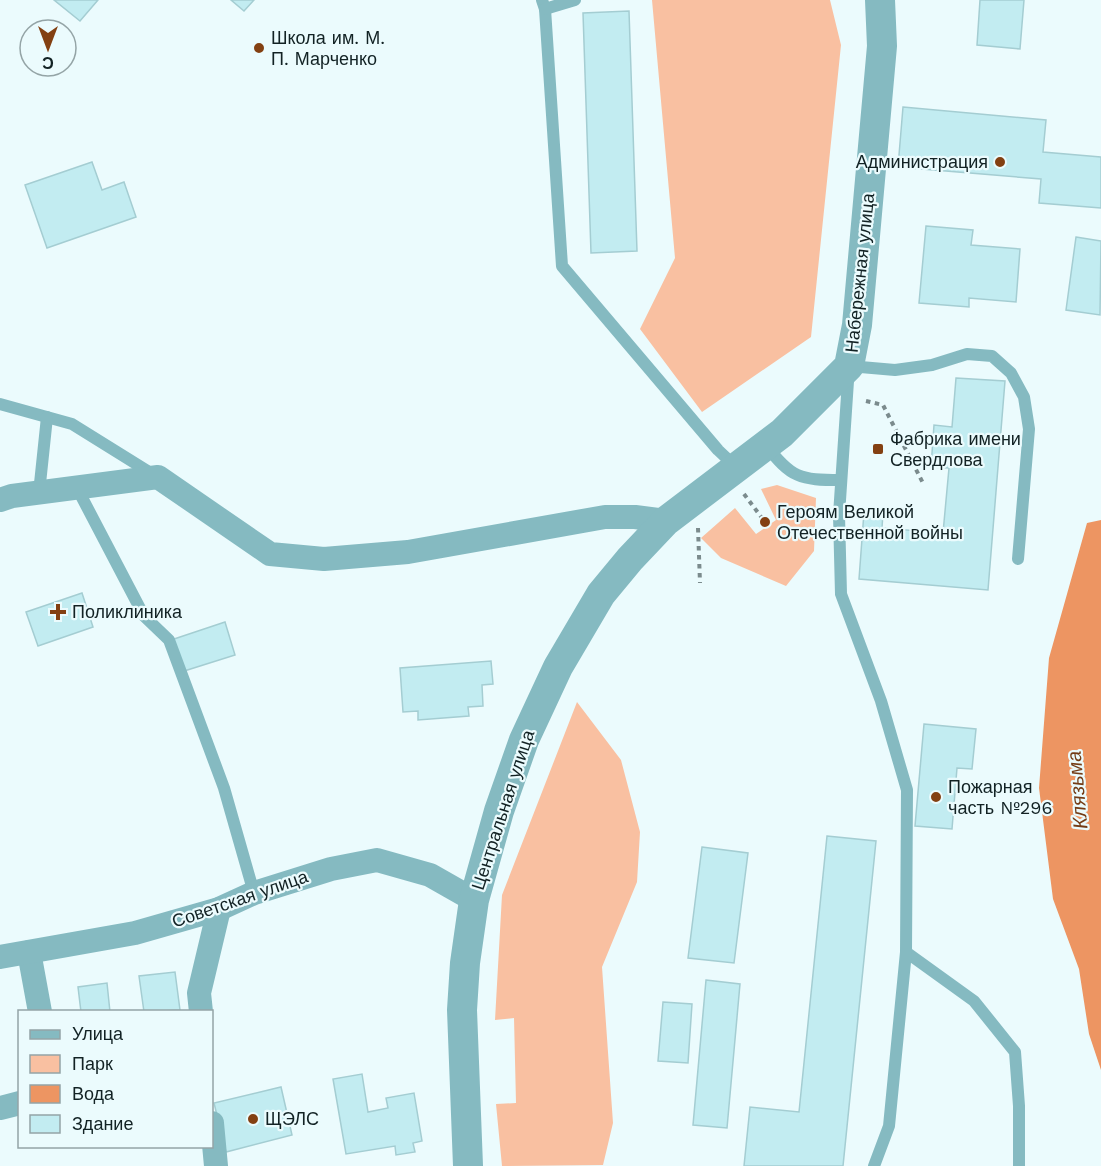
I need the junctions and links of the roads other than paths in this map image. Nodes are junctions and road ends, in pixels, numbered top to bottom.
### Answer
1 (575, 0) edge
2 (880, 0) edge
3 (543, 5) edge
4 (849, 366) junction
5 (0, 404) edge
6 (47, 417) junction
7 (766, 445) junction
8 (158, 477) junction
9 (740, 479) junction
10 (841, 480) junction
11 (77, 488) junction
12 (39, 493) junction
13 (0, 500) edge
14 (666, 521) junction
15 (1018, 559) dead end
16 (254, 893) junction
17 (474, 900) junction
18 (219, 909) junction
19 (29, 952) junction
20 (906, 952) junction
21 (0, 957) edge
22 (40, 1010) edge
23 (201, 1010) edge
24 (18, 1104) edge
25 (0, 1108) edge
26 (213, 1134) edge
27 (216, 1166) edge
28 (468, 1166) edge
29 (874, 1166) edge
30 (1019, 1166) edge

1 - 3 lane
2 - 4 street, Набережная улица
3 - 9 lane
4 - 7 street, Центральная улица
4 - 10 lane
4 - 15 lane
5 - 6 lane
6 - 8 lane
6 - 12 lane
7 - 9 street, Центральная улица
7 - 10 lane
8 - 11 street
8 - 14 street
9 - 14 street, Центральная улица
10 - 20 lane
11 - 12 street
11 - 16 lane
12 - 13 street
14 - 17 street, Центральная улица
16 - 17 street, Советская улица
16 - 18 street, Советская улица
17 - 28 street, Центральная улица
18 - 19 street, Советская улица
18 - 23 street
19 - 21 street, Советская улица
19 - 22 street
20 - 29 lane
20 - 30 lane
24 - 25 street
26 - 27 street

